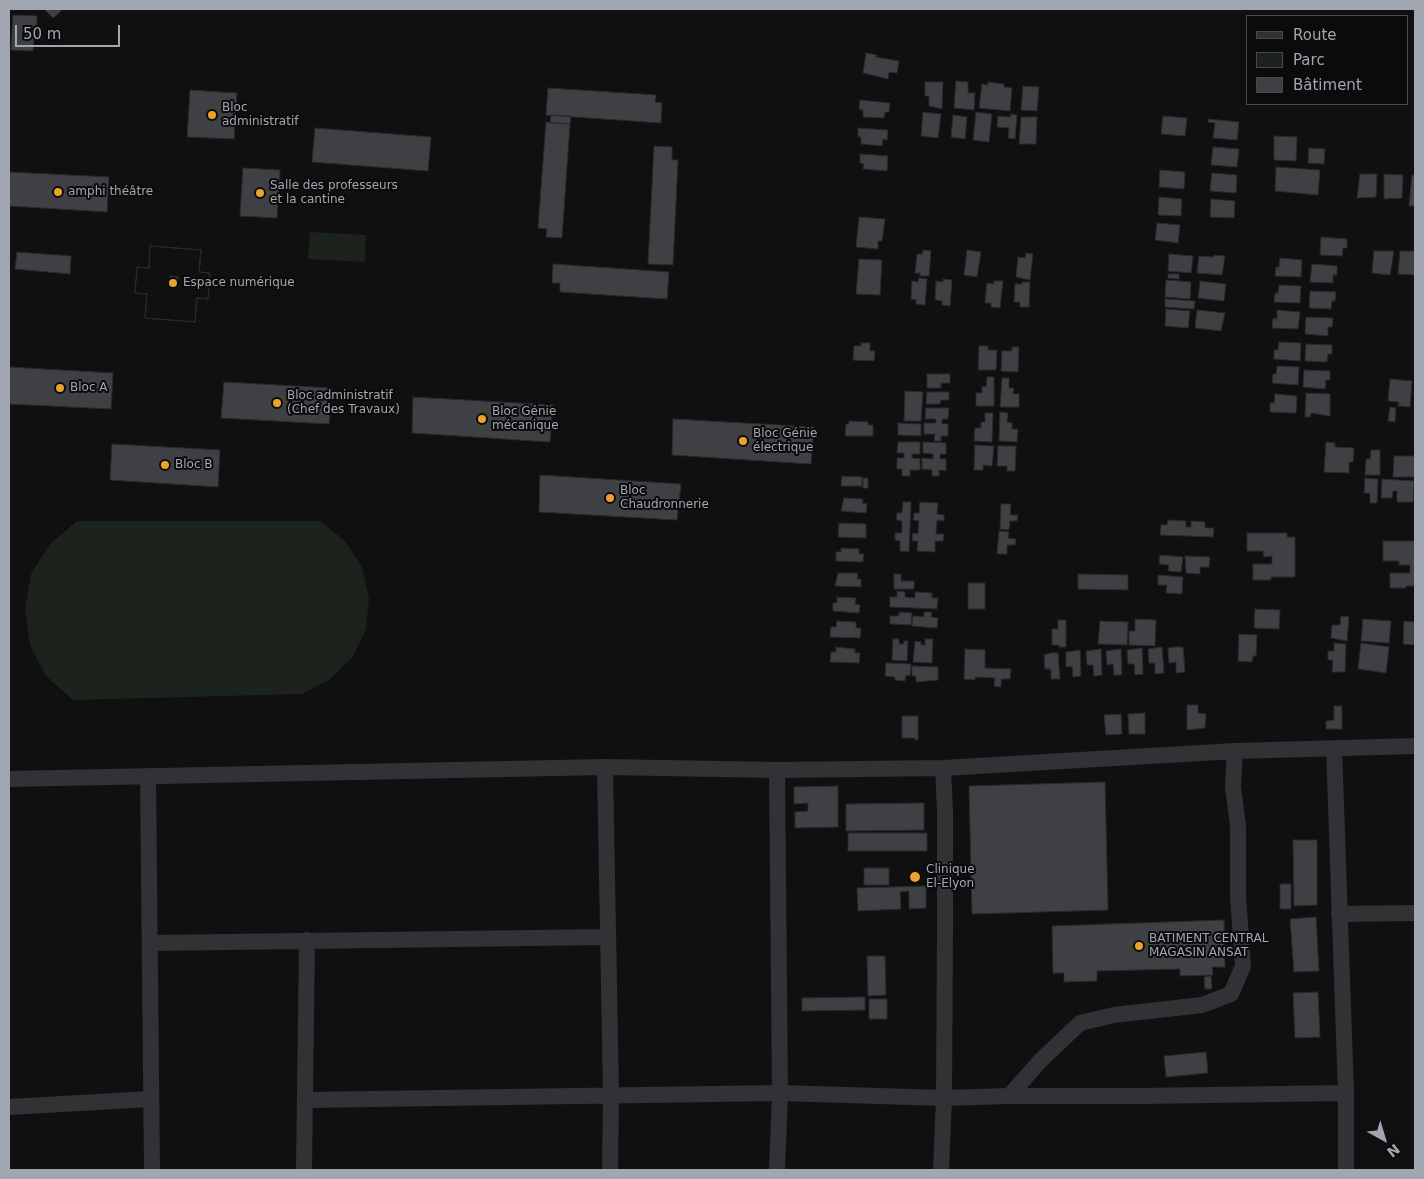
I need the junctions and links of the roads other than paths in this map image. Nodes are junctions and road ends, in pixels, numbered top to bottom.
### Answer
1 (1415, 746) edge
2 (1334, 748) junction
3 (1235, 751) junction
4 (605, 767) junction
5 (942, 768) junction
6 (777, 770) junction
7 (148, 776) junction
8 (9, 779) edge
9 (1415, 913) edge
10 (1339, 914) junction
11 (608, 936) junction
12 (307, 940) junction
13 (150, 943) junction
14 (780, 1093) junction
15 (1346, 1093) junction
16 (611, 1094) junction
17 (1009, 1096) junction
18 (944, 1098) junction
19 (151, 1099) junction
20 (305, 1100) junction
21 (9, 1107) edge
22 (152, 1170) edge
23 (304, 1170) edge
24 (610, 1170) edge
25 (777, 1170) edge
26 (941, 1170) edge
27 (1346, 1170) edge

1 - 2 street
2 - 3 street
2 - 10 street
3 - 5 street
3 - 17 street
4 - 6 street
4 - 7 street
4 - 11 street
5 - 6 street
5 - 18 street
6 - 14 street
7 - 8 street
7 - 13 street
9 - 10 street
10 - 15 street
11 - 12 street
11 - 16 street
12 - 13 street
12 - 20 street
13 - 19 street
14 - 16 street
14 - 18 street
14 - 25 street
15 - 17 street
15 - 27 street
16 - 20 street
16 - 24 street
17 - 18 street
18 - 26 street
19 - 21 street
19 - 22 street
20 - 23 street

